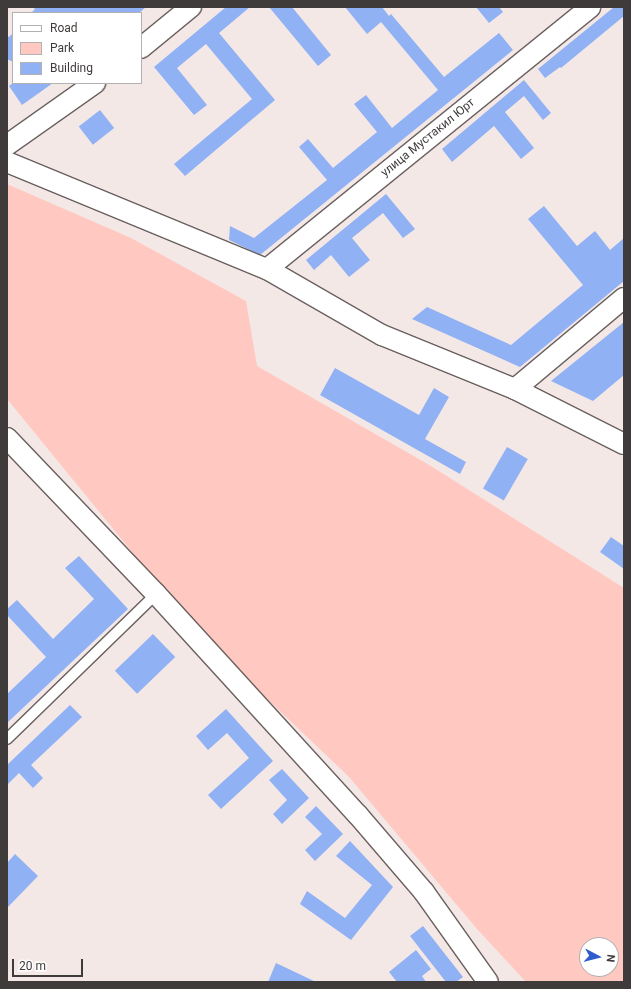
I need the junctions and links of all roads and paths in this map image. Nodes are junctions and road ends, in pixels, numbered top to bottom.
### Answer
1 (191, 7) edge
2 (590, 7) edge
3 (142, 47) edge
4 (94, 84) edge
5 (7, 145) edge
6 (7, 162) edge
7 (267, 269) junction
8 (624, 298) edge
9 (515, 389) junction
10 (7, 438) edge
11 (624, 444) edge
12 (156, 594) junction
13 (7, 739) edge
14 (488, 982) edge

1 - 3 street
2 - 7 street, улица Мустакил Юрт
4 - 5 street
6 - 7 street
7 - 9 street
8 - 9 street
9 - 11 street
10 - 12 street
12 - 13 lane
12 - 14 street

